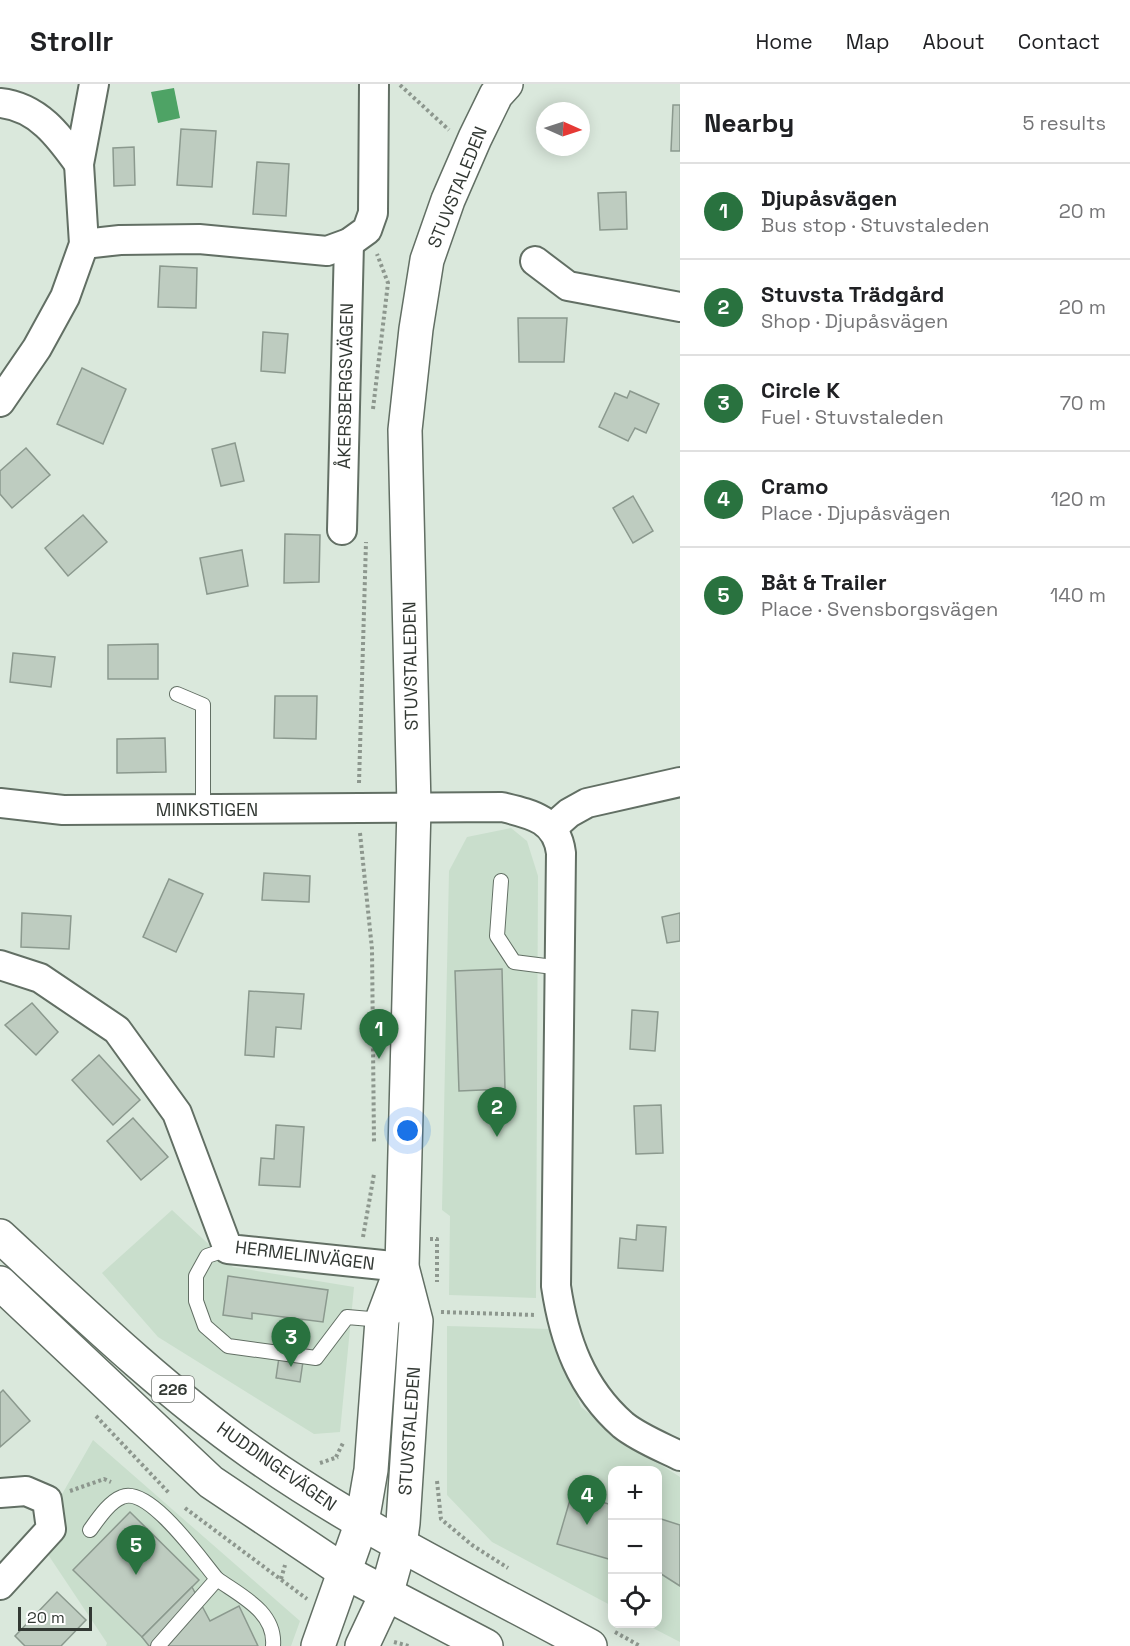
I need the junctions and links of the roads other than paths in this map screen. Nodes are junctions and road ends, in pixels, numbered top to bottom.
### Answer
1 (94, 84) edge
2 (374, 84) edge
3 (494, 88) edge
4 (0, 103) edge
5 (79, 164) junction
6 (349, 243) junction
7 (84, 244) junction
8 (535, 261) dead end
9 (680, 307) edge
10 (0, 402) edge
11 (354, 531) road end
12 (177, 694) dead end
13 (680, 782) edge
14 (0, 803) edge
15 (414, 807) junction
16 (202, 810) junction
17 (552, 828) junction
18 (501, 881) dead end
19 (0, 965) edge
20 (561, 968) junction
21 (0, 1236) edge
22 (228, 1249) junction
23 (403, 1253) junction
24 (0, 1283) edge
25 (382, 1320) junction
26 (680, 1456) edge
27 (0, 1493) edge
28 (362, 1522) junction
29 (90, 1530) dead end
30 (400, 1545) junction
31 (345, 1572) junction
32 (217, 1579) junction
33 (0, 1585) edge
34 (386, 1595) junction
35 (601, 1638) edge
36 (158, 1646) edge
37 (273, 1646) edge
38 (318, 1646) edge
39 (362, 1646) edge
40 (486, 1646) edge

1 - 5 street
2 - 6 street
3 - 15 street, STUVSTALEDEN
4 - 5 street
5 - 7 street
6 - 7 street
6 - 11 street, ÅKERSBERGSVÄGEN
7 - 10 street
8 - 9 street
12 - 16 lane
13 - 17 street
14 - 16 street, MINKSTIGEN
15 - 16 street, MINKSTIGEN
15 - 17 street, MINKSTIGEN
15 - 23 street, STUVSTALEDEN
17 - 20 street
18 - 20 lane
19 - 22 street, HERMELINVÄGEN
20 - 26 street
21 - 28 street, HUDDINGEVÄGEN / 226
22 - 23 street, HERMELINVÄGEN
22 - 25 lane
23 - 25 street, STUVSTALEDEN
23 - 30 street, STUVSTALEDEN
24 - 31 street, 226
25 - 28 street, STUVSTALEDEN
27 - 33 street
28 - 30 street, HUDDINGEVÄGEN / 226
28 - 31 street, STUVSTALEDEN
29 - 32 lane
30 - 34 street, STUVSTALEDEN
30 - 35 street, HUDDINGEVÄGEN / 226
31 - 34 street, 226
31 - 38 street, STUVSTALEDEN
32 - 36 lane
32 - 37 lane
34 - 39 street, STUVSTALEDEN
34 - 40 street, 226

